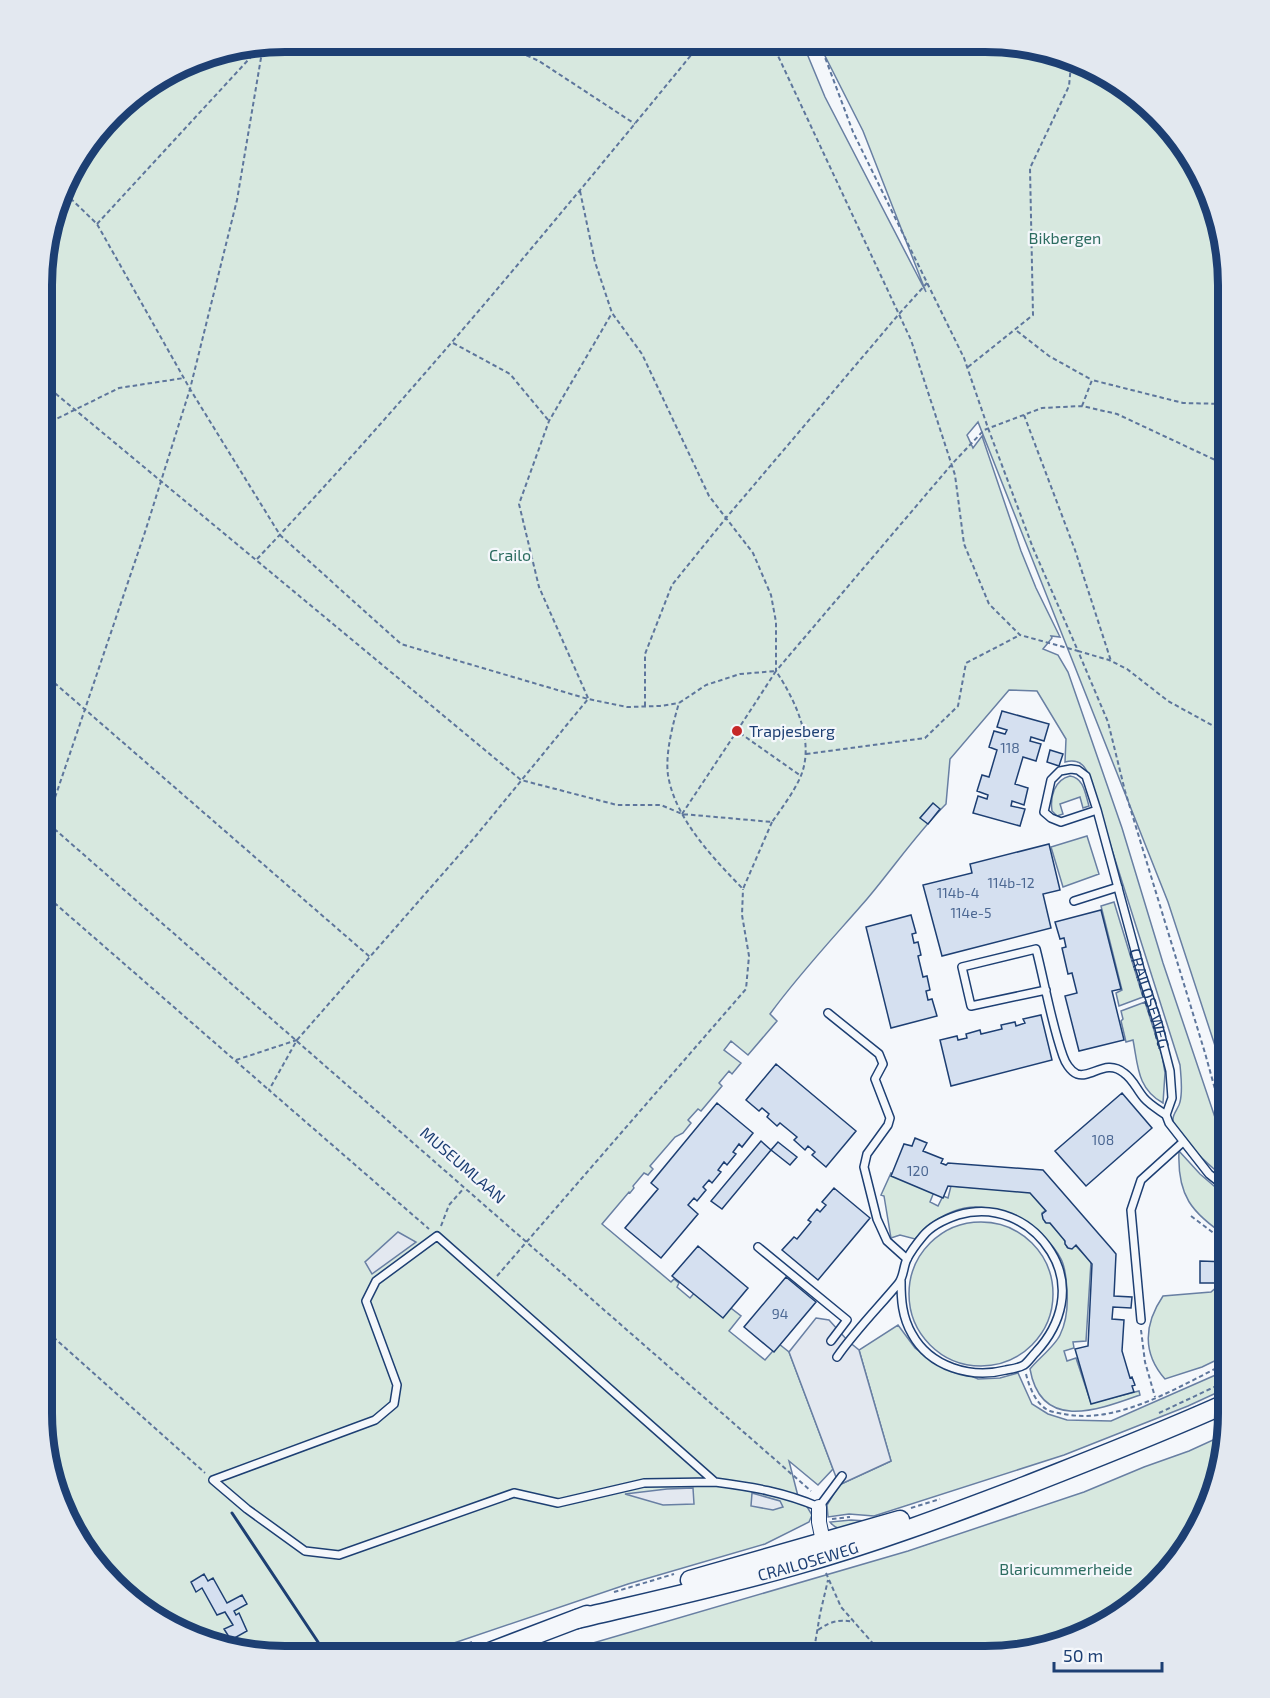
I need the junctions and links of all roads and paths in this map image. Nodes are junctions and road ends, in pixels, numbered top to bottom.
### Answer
1 (519, 52) edge
2 (694, 52) edge
3 (776, 52) edge
4 (823, 52) edge
5 (254, 54) edge
6 (261, 54) edge
7 (1071, 69) edge
8 (635, 124) junction
9 (580, 191) junction
10 (70, 197) edge
11 (97, 224) junction
12 (927, 283) junction
13 (612, 313) junction
14 (899, 314) junction
15 (1016, 330) junction
16 (452, 342) junction
17 (968, 367) junction
18 (185, 378) junction
19 (1092, 380) junction
20 (190, 388) junction
21 (52, 391) edge
22 (1218, 404) edge
23 (1082, 406) junction
24 (74, 410) junction
25 (1024, 415) junction
26 (52, 421) edge
27 (549, 421) junction
28 (988, 428) junction
29 (1218, 461) edge
30 (952, 465) junction
31 (161, 482) junction
32 (726, 518) junction
33 (280, 535) junction
34 (257, 559) junction
35 (1020, 635) junction
36 (1078, 651) junction
37 (1111, 661) junction
38 (776, 671) junction
39 (52, 681) edge
40 (588, 699) junction
41 (679, 703) junction
42 (645, 706) junction
43 (85, 710) junction
44 (1218, 729) edge
45 (736, 731) junction
46 (806, 754) junction
47 (801, 776) junction
48 (521, 780) junction
49 (52, 808) edge
50 (1097, 810) junction
51 (682, 814) junction
52 (772, 822) junction
53 (52, 827) edge
54 (1118, 887) junction
55 (743, 889) junction
56 (52, 901) edge
57 (1074, 901) dead end
58 (370, 957) junction
59 (1046, 990) junction
60 (828, 1013) dead end
61 (297, 1040) junction
62 (236, 1060) junction
63 (268, 1090) junction
64 (1218, 1100) edge
65 (1166, 1115) junction
66 (1183, 1142) junction
67 (1218, 1181) edge
68 (464, 1188) junction
69 (1191, 1216) dead end
70 (437, 1236) junction
71 (1218, 1236) edge
72 (526, 1242) junction
73 (758, 1247) dead end
74 (907, 1259) junction
75 (901, 1281) junction
76 (491, 1283) junction
77 (1142, 1320) joint
78 (52, 1336) edge
79 (831, 1341) dead end
80 (837, 1357) dead end
81 (1023, 1366) junction
82 (1218, 1368) edge
83 (1155, 1397) junction
84 (1218, 1407) edge
85 (842, 1476) dead end
86 (213, 1480) junction
87 (715, 1482) junction
88 (819, 1506) junction
89 (824, 1555) junction
90 (828, 1580) junction
91 (854, 1622) junction
92 (818, 1630) junction
93 (505, 1646) edge
94 (815, 1646) edge
95 (875, 1646) edge

1 - 8 path
2 - 8 path
3 - 14 path
4 - 12 path
5 - 11 path
6 - 20 path
7 - 15 path
8 - 9 path
9 - 13 path
9 - 16 path
10 - 11 path
11 - 18 path
12 - 14 path
12 - 17 path
13 - 27 path
13 - 32 path
14 - 30 path
14 - 32 path
15 - 17 path
15 - 19 path
16 - 27 path
16 - 33 path
17 - 28 path
18 - 20 path
18 - 24 path
19 - 22 path
19 - 23 path
20 - 31 path
20 - 33 path
21 - 24 path
23 - 25 path
23 - 29 path
24 - 26 path
24 - 31 path
25 - 28 path
25 - 37 path
27 - 40 path
28 - 30 path
28 - 36 path
30 - 35 path
30 - 38 path
31 - 34 path
31 - 43 path
32 - 38 path
32 - 42 path
33 - 34 path
33 - 40 path
34 - 48 path
35 - 36 path
35 - 46 path
36 - 37 path
36 - 64 path
37 - 44 path
38 - 41 path
38 - 45 path
38 - 46 path
39 - 43 path
40 - 42 path
40 - 48 path
41 - 42 path
41 - 51 path
43 - 49 path
43 - 58 path
45 - 47 path
45 - 51 path
46 - 47 path
47 - 52 path
48 - 51 path
48 - 58 path
50 - 50 lane, CRAILOSEWEG
50 - 54 lane, CRAILOSEWEG
51 - 52 path
51 - 55 path
52 - 55 path
53 - 61 path, MUSEUMLAAN
54 - 57 lane
54 - 65 lane, CRAILOSEWEG
55 - 72 path
56 - 62 path
58 - 61 path
59 - 59 lane
59 - 65 lane
60 - 74 lane
61 - 62 path
61 - 63 path
61 - 68 path, MUSEUMLAAN
62 - 63 path
63 - 70 path
65 - 66 lane
66 - 67 lane
66 - 77 lane
68 - 70 path
68 - 72 path, MUSEUMLAAN
69 - 71 path
70 - 76 lane
70 - 86 lane
72 - 76 path
72 - 88 path, MUSEUMLAAN
73 - 79 lane
74 - 75 lane
74 - 81 lane
75 - 80 lane
75 - 81 lane
76 - 87 lane
77 - 83 path
78 - 86 path
81 - 83 path
82 - 83 path
84 - 89 main road, CRAILOSEWEG
85 - 88 lane
86 - 87 lane
87 - 88 lane
88 - 89 street
89 - 90 path
89 - 93 main road, CRAILOSEWEG
90 - 91 path
90 - 92 path
91 - 92 path
91 - 95 path
92 - 94 path

